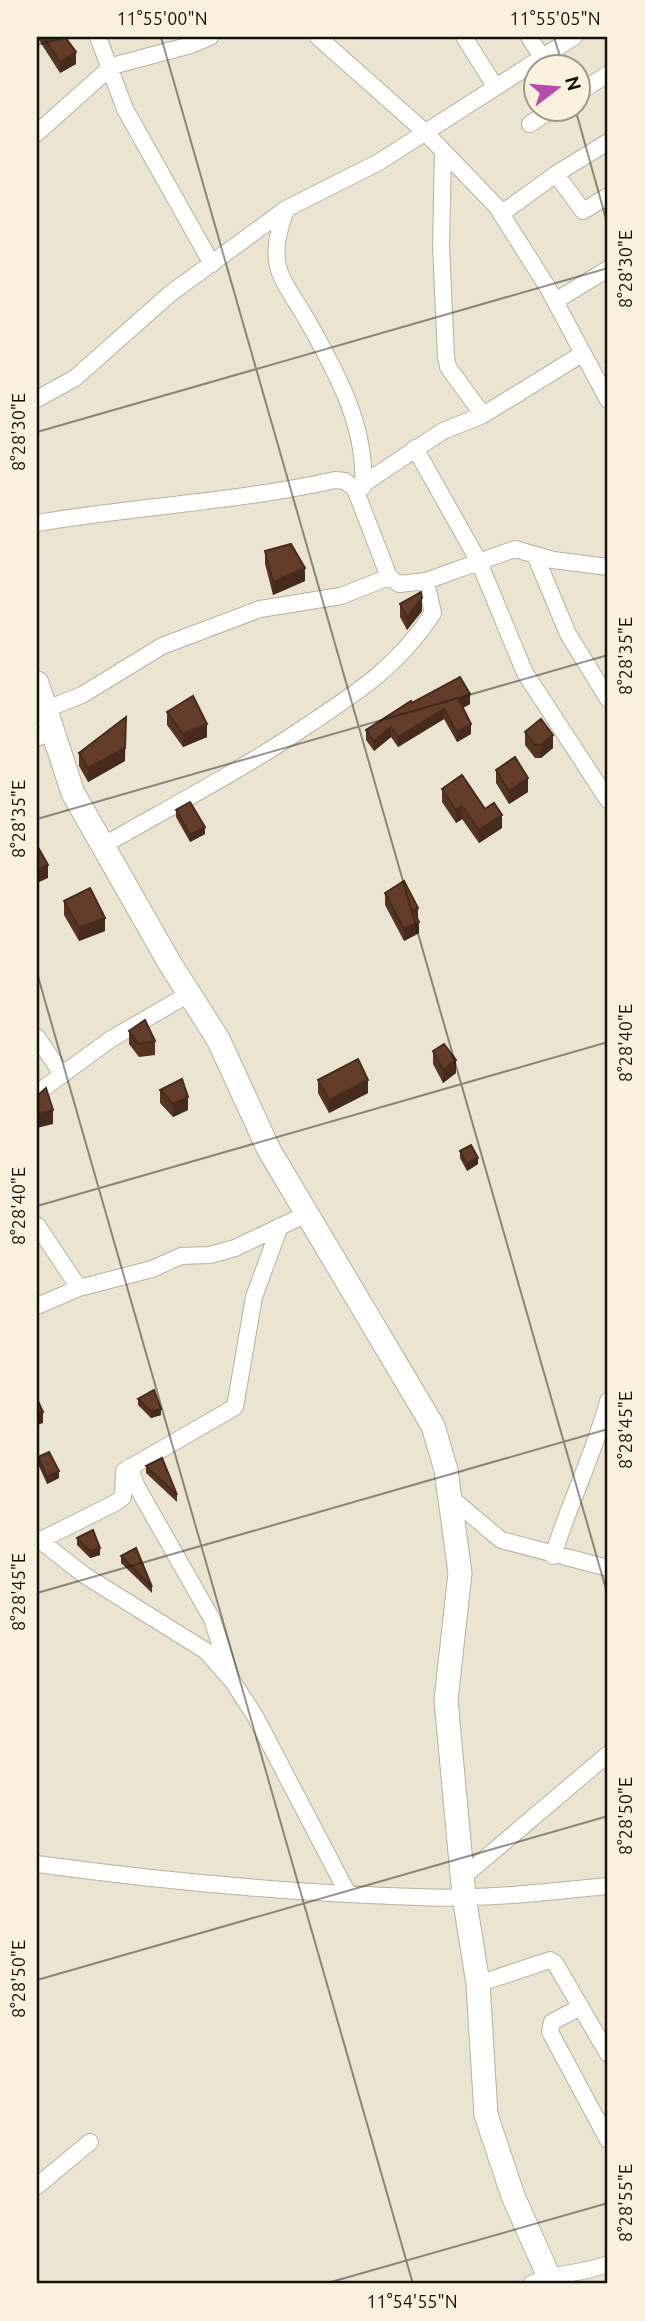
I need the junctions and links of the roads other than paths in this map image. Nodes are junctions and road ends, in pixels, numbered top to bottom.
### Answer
1 (98, 37) edge
2 (210, 37) edge
3 (318, 37) edge
4 (464, 37) edge
5 (529, 37) edge
6 (574, 37) edge
7 (189, 41) edge
8 (539, 52) edge
9 (550, 52) edge
10 (112, 66) junction
11 (522, 69) edge
12 (608, 74) edge
13 (592, 84) edge
14 (495, 86) junction
15 (533, 122) edge
16 (530, 124) dead end
17 (425, 132) junction
18 (37, 133) edge
19 (608, 142) edge
20 (443, 151) junction
21 (556, 174) junction
22 (608, 196) edge
23 (286, 209) junction
24 (501, 214) junction
25 (212, 264) junction
26 (608, 270) edge
27 (555, 301) junction
28 (582, 354) junction
29 (37, 399) edge
30 (608, 400) edge
31 (483, 415) junction
32 (415, 448) junction
33 (359, 488) junction
34 (37, 523) edge
35 (535, 555) junction
36 (479, 562) junction
37 (608, 567) edge
38 (389, 577) junction
39 (426, 581) junction
40 (37, 683) edge
41 (608, 699) edge
42 (44, 710) junction
43 (44, 735) edge
44 (608, 800) edge
45 (104, 845) junction
46 (189, 994) junction
47 (37, 1037) edge
48 (62, 1074) junction
49 (37, 1093) edge
50 (307, 1214) junction
51 (37, 1225) edge
52 (280, 1226) junction
53 (79, 1288) junction
54 (37, 1306) edge
55 (608, 1401) edge
56 (129, 1467) junction
57 (450, 1497) junction
58 (38, 1540) edge
59 (552, 1556) junction
60 (608, 1568) edge
61 (233, 1682) junction
62 (608, 1754) edge
63 (37, 1864) edge
64 (608, 1886) edge
65 (463, 1887) junction
66 (347, 1892) junction
67 (478, 1984) junction
68 (581, 2007) junction
69 (608, 2054) edge
70 (608, 2140) edge
71 (90, 2142) dead end
72 (37, 2186) edge
73 (608, 2264) edge
74 (544, 2282) edge

1 - 10 street
2 - 7 street
3 - 17 street
4 - 14 street
5 - 8 street
6 - 9 street
7 - 10 street
10 - 18 street
10 - 25 street
11 - 14 street
12 - 13 street
14 - 17 street
15 - 16 street
17 - 20 street
17 - 23 street
19 - 21 street
20 - 24 street
20 - 31 street
21 - 22 street
21 - 24 street
23 - 25 street
23 - 33 street
24 - 27 street
25 - 29 street
26 - 27 street
27 - 28 street
28 - 30 street
28 - 31 street
31 - 32 street
32 - 33 street
32 - 36 street
33 - 34 street
33 - 38 street
35 - 36 street
35 - 37 street
35 - 41 street
36 - 39 street
36 - 44 street
38 - 39 street
38 - 42 street
39 - 45 street
40 - 42 street
42 - 43 street
43 - 45 street
45 - 46 street
46 - 48 street
46 - 50 street
47 - 48 street
48 - 49 street
50 - 52 street
50 - 57 street
51 - 53 street
52 - 53 street
52 - 56 street
53 - 54 street
55 - 59 street
56 - 58 street
56 - 61 street
57 - 59 street
57 - 65 street
58 - 61 street
59 - 60 street
61 - 66 street
62 - 65 street
63 - 66 street
64 - 65 street
65 - 66 street
65 - 67 street
67 - 68 street
67 - 74 street
68 - 69 street
68 - 70 street
71 - 72 street
73 - 74 street

